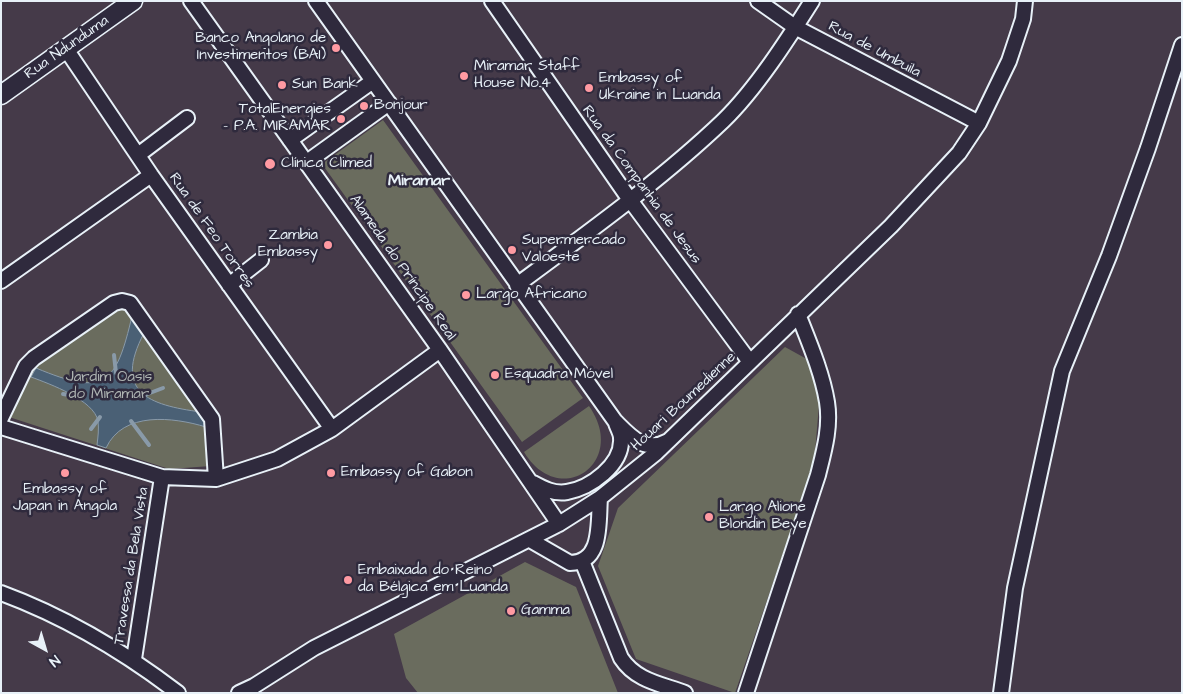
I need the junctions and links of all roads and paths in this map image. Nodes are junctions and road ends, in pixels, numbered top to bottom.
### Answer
1 (115, 1) edge
2 (133, 1) edge
3 (191, 1) edge
4 (316, 1) edge
5 (492, 1) edge
6 (758, 1) edge
7 (812, 1) edge
8 (1025, 1) edge
9 (795, 27) junction
10 (1182, 45) edge
11 (66, 50) junction
12 (1, 81) edge
13 (373, 81) junction
14 (1, 95) edge
15 (389, 103) junction
16 (187, 118) dead end
17 (979, 123) junction
18 (290, 140) junction
19 (138, 155) junction
20 (307, 162) junction
21 (151, 175) junction
22 (630, 200) junction
23 (261, 260) dead end
24 (1, 281) edge
25 (229, 285) junction
26 (517, 285) junction
27 (798, 314) junction
28 (440, 350) junction
29 (750, 362) junction
30 (1, 418) edge
31 (615, 421) junction
32 (1, 427) edge
33 (332, 429) junction
34 (671, 440) junction
35 (162, 477) junction
36 (216, 478) junction
37 (530, 482) junction
38 (600, 498) junction
39 (560, 524) junction
40 (530, 540) junction
41 (582, 561) junction
42 (1, 593) edge
43 (134, 659) junction
44 (178, 693) edge
45 (239, 693) edge
46 (685, 693) edge
47 (746, 693) edge
48 (1000, 693) edge

1 - 12 main road, Rua Ndunduma
2 - 11 main road, Rua Ndunduma
3 - 18 street, Alameda do Príncipe Real
4 - 13 street
5 - 22 street, Rua da Companhia de Jesus
6 - 9 street, Rua de Umbuila
7 - 9 street
8 - 17 street, Houari Boumedienne
9 - 17 street, Rua de Umbuila
9 - 22 street
10 - 48 street
11 - 14 main road, Rua Ndunduma
11 - 19 street, Rua de Feo Torres
13 - 15 street
13 - 18 street
15 - 20 street
15 - 26 street
16 - 19 street
17 - 27 street, Houari Boumedienne
18 - 20 street, Alameda do Príncipe Real
19 - 21 street, Rua de Feo Torres
20 - 28 street, Alameda do Príncipe Real
21 - 24 street
21 - 25 street, Rua de Feo Torres
22 - 26 street
22 - 29 street, Rua da Companhia de Jesus
23 - 25 street
25 - 33 street, Rua de Feo Torres
26 - 31 street
27 - 29 street, Houari Boumedienne
27 - 47 street
28 - 33 street
28 - 37 street, Alameda do Príncipe Real
29 - 34 street, Houari Boumedienne
30 - 36 street
31 - 34 street
31 - 37 street
32 - 35 street
33 - 36 street
34 - 38 street, Houari Boumedienne
35 - 36 street
35 - 43 street, Travessa da Bela Vista
37 - 39 street, Alameda do Príncipe Real
38 - 39 street, Houari Boumedienne
38 - 41 street
39 - 40 street, Houari Boumedienne
40 - 41 street
40 - 45 street, Houari Boumedienne
41 - 46 street
42 - 43 street
43 - 44 street

